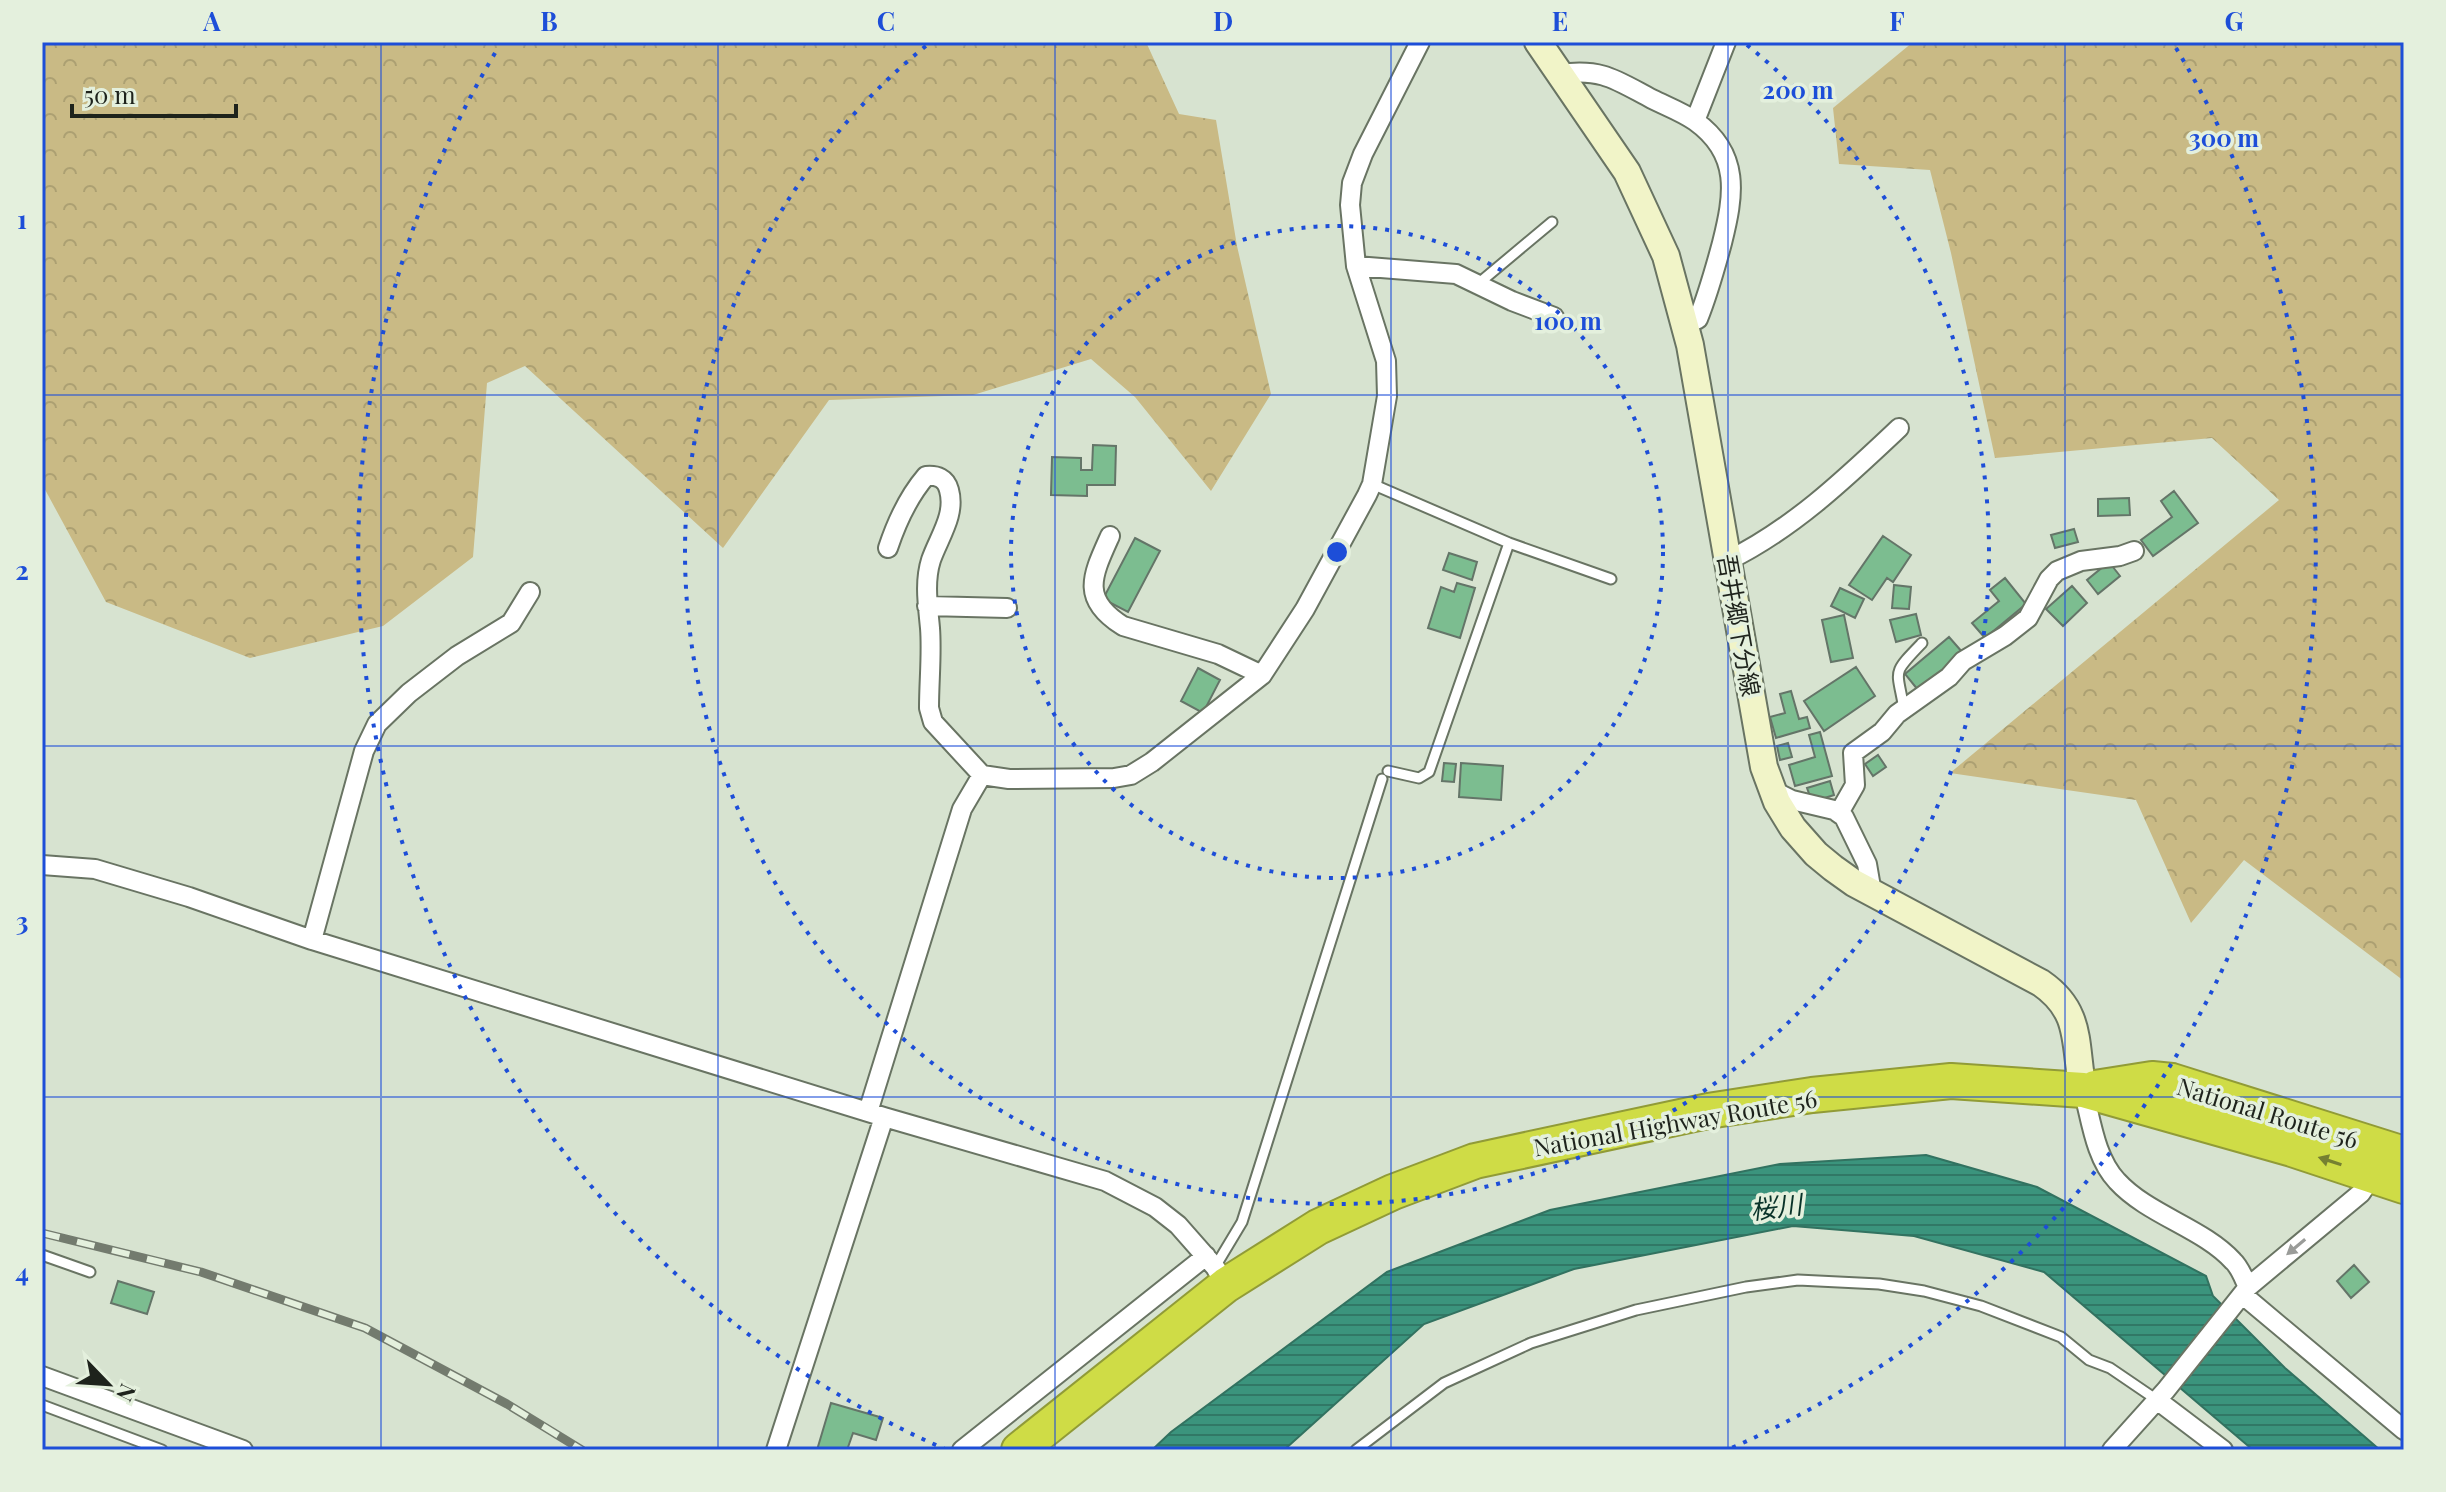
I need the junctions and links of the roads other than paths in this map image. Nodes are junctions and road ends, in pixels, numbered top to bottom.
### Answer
1 (1420, 42) edge
2 (1538, 42) edge
3 (1726, 42) edge
4 (1560, 74) junction
5 (1695, 121) junction
6 (1552, 222) dead end
7 (1356, 266) junction
8 (1479, 283) junction
9 (1554, 317) dead end
10 (1686, 324) junction
11 (1899, 428) dead end
12 (1372, 484) junction
13 (1110, 536) dead end
14 (1509, 543) junction
15 (888, 548) dead end
16 (2134, 551) dead end
17 (1729, 560) junction
18 (1611, 579) dead end
19 (530, 592) dead end
20 (927, 606) junction
21 (1007, 608) dead end
22 (1922, 643) dead end
23 (1262, 675) junction
24 (1904, 709) junction
25 (982, 775) junction
26 (1772, 790) junction
27 (1839, 813) junction
28 (42, 865) edge
29 (1872, 893) junction
30 (312, 940) junction
31 (2083, 1090) junction
32 (876, 1114) junction
33 (2404, 1154) edge
34 (2388, 1181) edge
35 (42, 1255) edge
36 (1216, 1269) junction
37 (90, 1272) dead end
38 (2242, 1296) junction
39 (42, 1376) edge
40 (2161, 1395) junction
41 (42, 1405) edge
42 (2404, 1430) edge
43 (162, 1450) edge
44 (243, 1450) edge
45 (776, 1450) edge
46 (962, 1450) edge
47 (1019, 1450) edge
48 (1356, 1450) edge
49 (2112, 1450) edge
50 (2223, 1450) edge

1 - 7 street
2 - 4 main road, 吾井郷下分線
3 - 5 street
4 - 5 street
4 - 10 main road, 吾井郷下分線
5 - 10 street
6 - 8 lane
7 - 8 street
7 - 12 street
8 - 9 street
10 - 17 main road, 吾井郷下分線
11 - 17 street
12 - 14 lane
12 - 23 street
13 - 23 street
14 - 18 lane
14 - 36 lane
15 - 20 street
16 - 24 street
17 - 26 main road, 吾井郷下分線
19 - 30 street
20 - 21 street
20 - 25 street
22 - 24 lane
23 - 25 street
24 - 27 street
25 - 32 street
26 - 27 street
26 - 29 main road, 吾井郷下分線
27 - 29 street
28 - 30 street
29 - 31 main road, 吾井郷下分線
30 - 32 street
31 - 33 highway, National Route 56
34 -> 31 highway, National Highway Route 56
31 - 36 highway, National Highway Route 56
31 - 38 street
32 - 36 street
32 - 45 street
34 -> 38 street
35 - 37 lane
36 - 46 street
36 - 47 highway, National Highway Route 56
38 - 40 street
38 - 42 street
39 - 44 street
40 - 48 lane
40 - 49 street
40 - 50 street
41 - 43 lane

